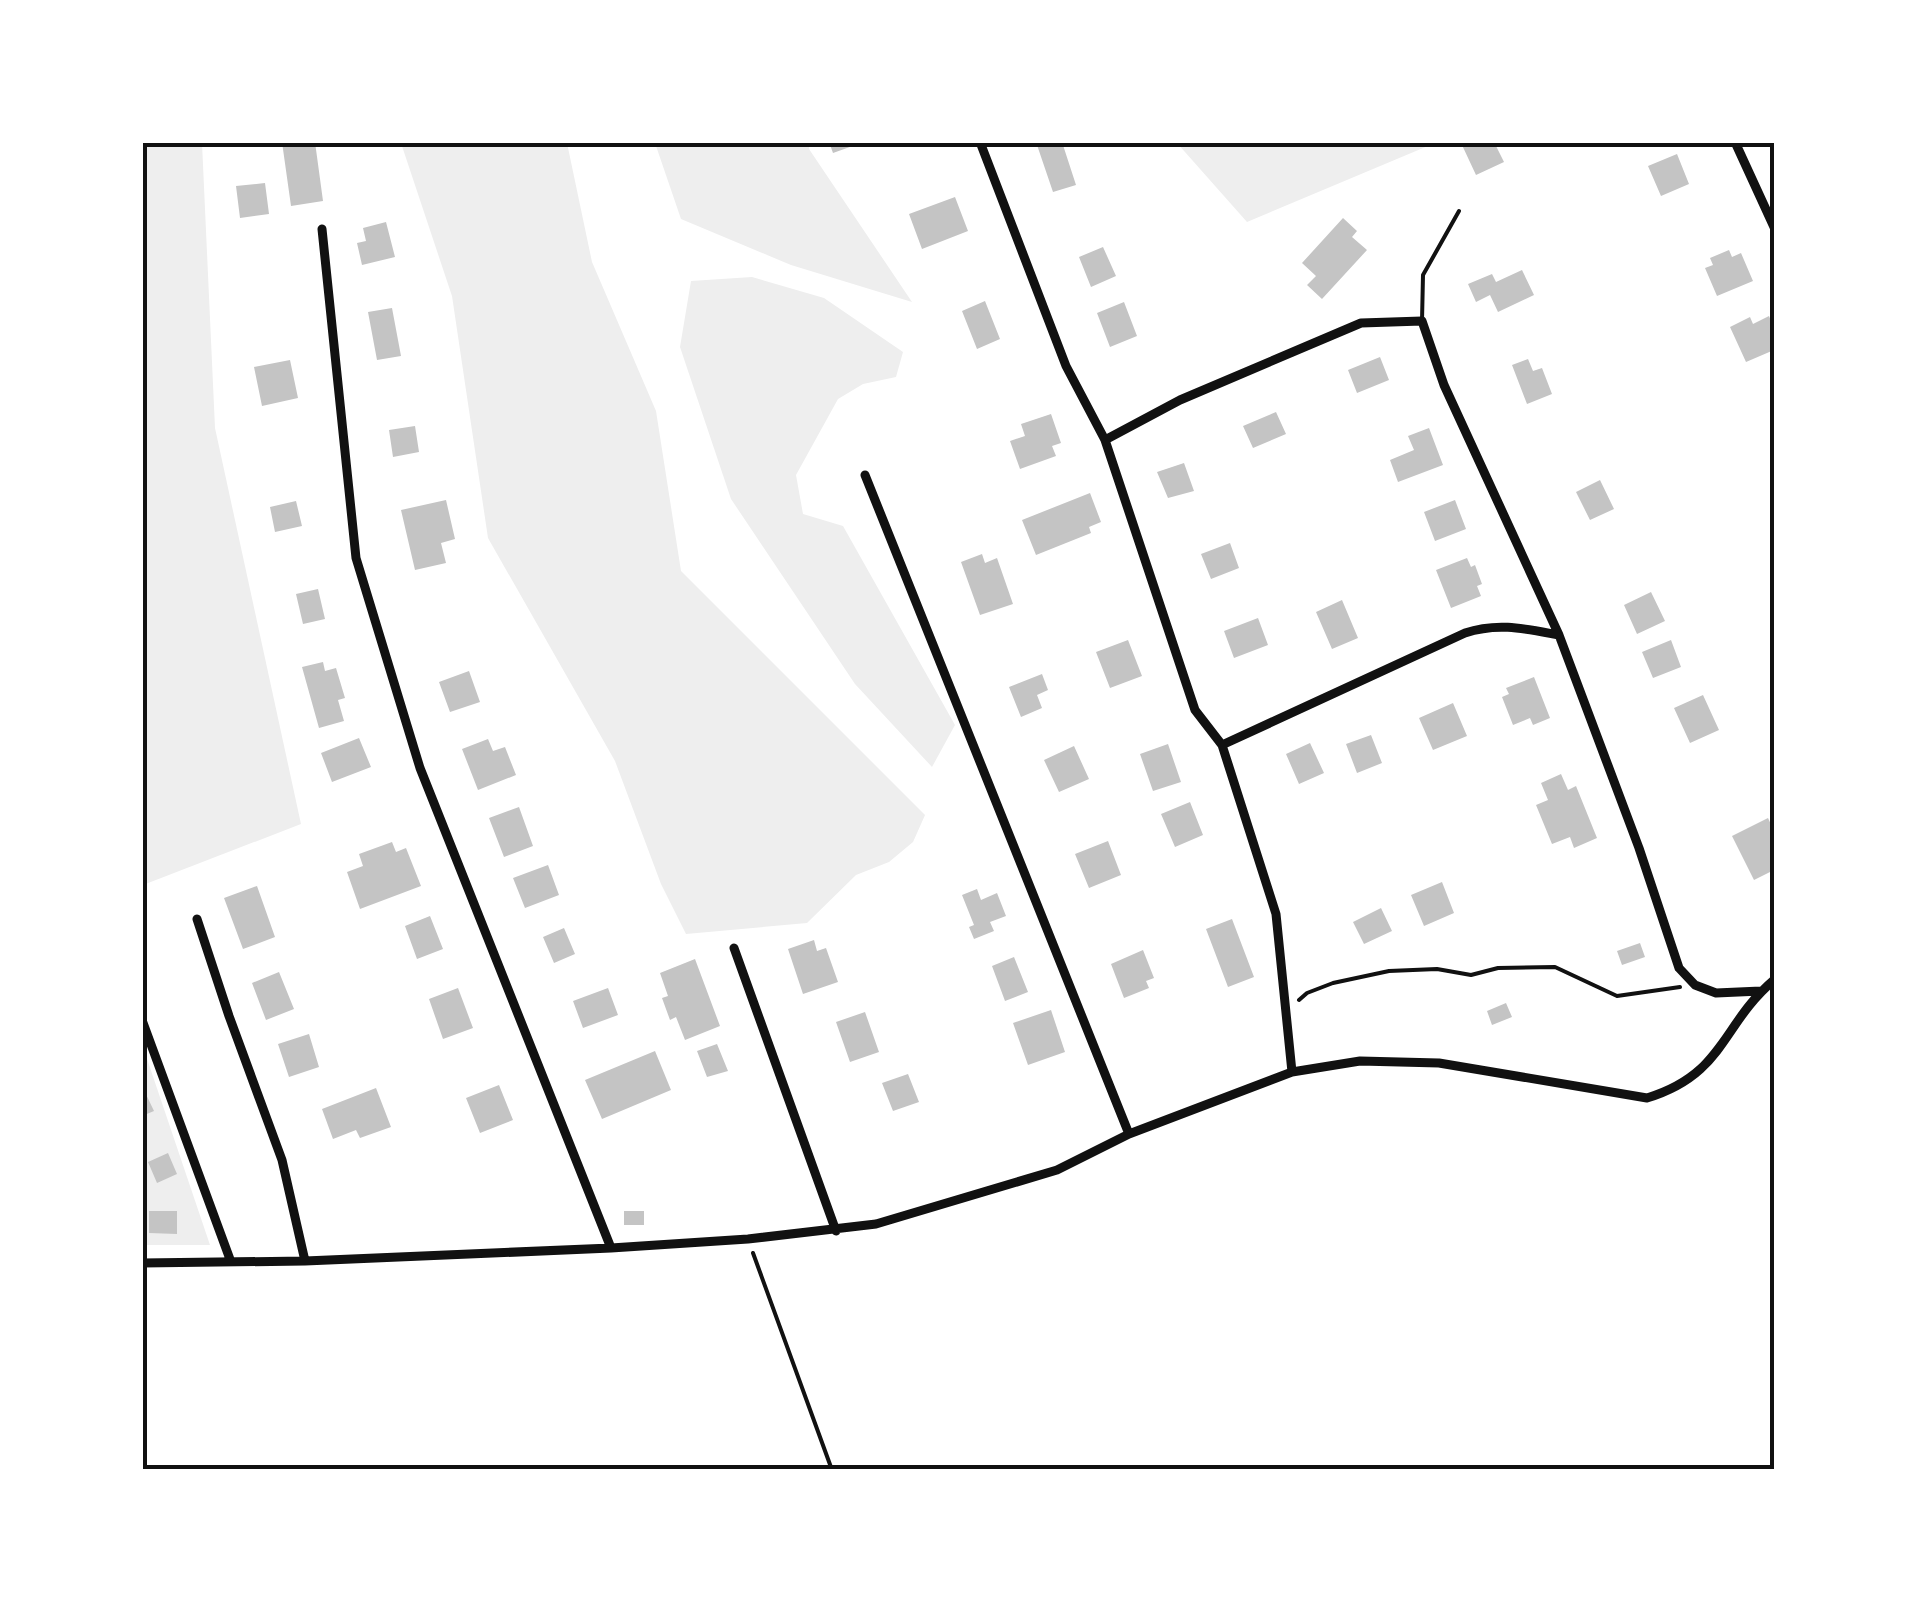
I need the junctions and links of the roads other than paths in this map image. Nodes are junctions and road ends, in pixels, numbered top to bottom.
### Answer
1 (980, 142) edge
2 (1734, 142) edge
3 (1459, 212) dead end
4 (1774, 227) edge
5 (322, 229) dead end
6 (1422, 321) junction
7 (1105, 440) junction
8 (865, 475) dead end
9 (1559, 635) junction
10 (1222, 745) junction
11 (198, 919) dead end
12 (734, 948) dead end
13 (1774, 980) edge
14 (1761, 991) junction
15 (142, 1020) edge
16 (1292, 1072) junction
17 (1129, 1134) junction
18 (836, 1230) junction
19 (611, 1248) junction
20 (305, 1261) junction
21 (231, 1262) junction
22 (142, 1263) edge

1 - 7 street
2 - 4 street
3 - 6 lane
5 - 19 street
6 - 7 street
6 - 9 street
7 - 10 street
8 - 17 street
9 - 10 street
9 - 14 street
10 - 16 street
11 - 20 street
12 - 18 street
13 - 14 street
14 - 16 street
15 - 21 street
16 - 17 street
17 - 18 street
18 - 19 street
19 - 20 street
20 - 21 street
21 - 22 street

